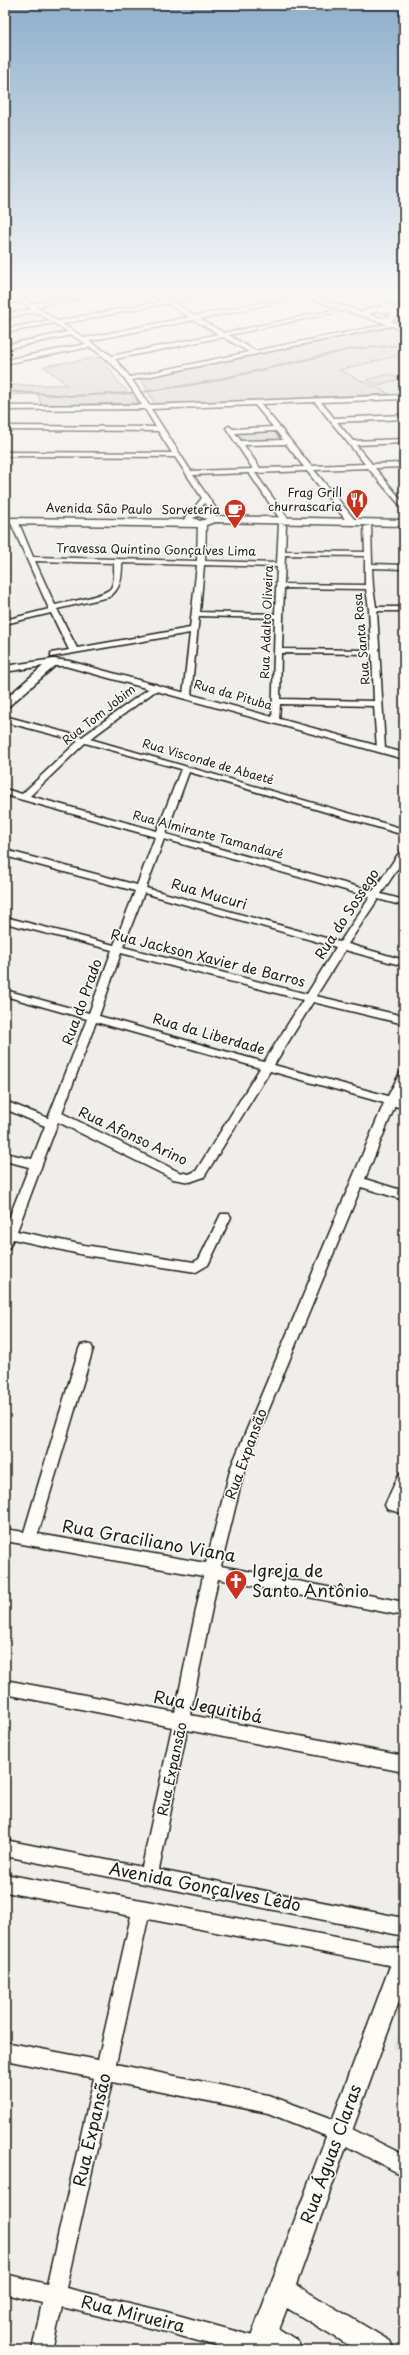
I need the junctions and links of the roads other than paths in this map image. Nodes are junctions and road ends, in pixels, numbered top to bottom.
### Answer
1 (145, 402) edge
2 (256, 402) junction
3 (259, 402) edge
4 (318, 402) edge
5 (149, 407) junction
6 (5, 408) edge
7 (404, 417) edge
8 (333, 420) junction
9 (5, 428) edge
10 (160, 429) junction
11 (277, 429) junction
12 (404, 441) edge
13 (287, 442) junction
14 (238, 443) junction
15 (352, 443) junction
16 (5, 454) edge
17 (177, 456) junction
18 (404, 465) edge
19 (370, 466) junction
20 (310, 468) junction
21 (254, 471) junction
22 (189, 473) junction
23 (205, 499) junction
24 (404, 508) edge
25 (8, 519) edge
26 (200, 519) junction
27 (352, 522) junction
28 (283, 523) junction
29 (404, 523) edge
30 (368, 527) junction
31 (404, 528) edge
32 (282, 553) junction
33 (369, 554) junction
34 (30, 559) junction
35 (118, 561) junction
36 (201, 563) junction
37 (281, 565) junction
38 (369, 566) junction
39 (404, 567) edge
40 (280, 586) junction
41 (369, 587) junction
42 (52, 609) junction
43 (373, 610) junction
44 (404, 610) edge
45 (196, 614) junction
46 (279, 616) junction
47 (5, 622) edge
48 (194, 630) junction
49 (74, 651) junction
50 (278, 651) junction
51 (375, 652) junction
52 (48, 659) junction
53 (5, 664) edge
54 (5, 669) edge
55 (155, 687) junction
56 (5, 691) edge
57 (187, 695) junction
58 (276, 701) junction
59 (5, 704) edge
60 (378, 704) junction
61 (5, 719) edge
62 (275, 721) junction
63 (84, 740) junction
64 (381, 750) junction
65 (404, 756) edge
66 (186, 768) junction
67 (5, 792) edge
68 (24, 797) junction
69 (404, 832) edge
70 (159, 836) junction
71 (404, 852) edge
72 (5, 854) edge
73 (140, 889) junction
74 (376, 895) junction
75 (404, 903) edge
76 (5, 920) edge
77 (342, 946) junction
78 (117, 950) junction
79 (404, 963) edge
80 (5, 992) edge
81 (310, 998) junction
82 (93, 1018) junction
83 (404, 1020) edge
84 (267, 1066) junction
85 (404, 1076) edge
86 (397, 1103) edge
87 (5, 1104) edge
88 (53, 1119) junction
89 (5, 1157) edge
90 (37, 1164) junction
91 (200, 1174) joint
92 (358, 1181) junction
93 (404, 1196) edge
94 (225, 1217) dead end
95 (6, 1237) edge
96 (86, 1349) dead end
97 (404, 1478) edge
98 (398, 1507) edge
99 (5, 1535) edge
100 (30, 1539) junction
101 (212, 1571) junction
102 (404, 1609) edge
103 (5, 1687) edge
104 (182, 1722) junction
105 (404, 1764) edge
106 (5, 1848) edge
107 (149, 1876) junction
108 (5, 1883) edge
109 (142, 1911) junction
110 (404, 1927) edge
111 (404, 1959) edge
112 (5, 2051) edge
113 (105, 2072) junction
114 (339, 2130) junction
115 (404, 2166) edge
116 (5, 2284) edge
117 (280, 2290) junction
118 (54, 2294) junction
119 (261, 2344) edge
120 (42, 2350) edge
121 (289, 2350) edge
122 (381, 2350) edge

1 - 5 street
2 - 3 street
2 - 5 street
2 - 11 street
4 - 8 street
5 - 6 street
5 - 10 street
7 - 8 street
8 - 15 street
9 - 10 street
10 - 17 street
11 - 13 street
11 - 14 street
12 - 15 street
13 - 14 street
13 - 20 street
14 - 21 street
15 - 19 street
16 - 17 street
17 - 22 street
18 - 19 street
19 - 20 street
19 - 24 street
20 - 21 street
20 - 27 street
21 - 22 street
21 - 28 street
22 - 23 street
23 - 26 street
23 - 26 street
25 - 26 main road, Avenida São Paulo
25 - 34 street
26 - 28 main road, Avenida São Paulo
26 - 36 street
27 - 28 main road, Avenida São Paulo
27 - 29 main road, Avenida São Paulo
28 - 30 main road, Avenida São Paulo
28 - 32 street, Rua Adalto Oliveira
30 - 31 main road, Avenida São Paulo
30 - 33 street, Rua Santa Rosa
32 - 33 street
32 - 37 street, Rua Adalto Oliveira
33 - 38 street, Rua Santa Rosa
34 - 35 street, Travessa Quintino Gonçalves Lima
34 - 42 street
35 - 36 street, Travessa Quintino Gonçalves Lima
35 - 42 street
36 - 37 street, Travessa Quintino Gonçalves Lima
36 - 45 street
37 - 40 street, Rua Adalto Oliveira
38 - 39 street
38 - 41 street, Rua Santa Rosa
40 - 41 street
40 - 46 street, Rua Adalto Oliveira
41 - 43 street, Rua Santa Rosa
42 - 47 street
42 - 49 street
43 - 44 street
43 - 51 street, Rua Santa Rosa
45 - 46 street
45 - 48 street
46 - 50 street, Rua Adalto Oliveira
48 - 49 street
48 - 57 street
49 - 52 street
50 - 51 street
50 - 58 street, Rua Adalto Oliveira
51 - 60 street, Rua Santa Rosa
52 - 53 street
52 - 54 street
52 - 55 street, Rua da Pituba
52 - 56 street
52 - 59 street
55 - 57 street, Rua da Pituba
55 - 63 street, Rua Tom Jobim
57 - 62 street, Rua da Pituba
58 - 60 street
58 - 62 street, Rua Adalto Oliveira
60 - 64 street, Rua Santa Rosa
61 - 63 street, Rua Visconde de Abaeté
62 - 64 street, Rua da Pituba
63 - 66 street, Rua Visconde de Abaeté
63 - 68 street, Rua Tom Jobim
64 - 65 street, Rua da Pituba
66 - 69 street, Rua Visconde de Abaeté
66 - 70 street, Rua do Prado
67 - 68 street, Rua Almirante Tamandaré
68 - 70 street, Rua Almirante Tamandaré
70 - 73 street, Rua do Prado
70 - 74 street, Rua Almirante Tamandaré
71 - 74 street, Rua do Sossego
72 - 73 street, Rua Mucuri
73 - 77 street, Rua Mucuri
73 - 78 street, Rua do Prado
74 - 75 street, Rua Almirante Tamandaré
74 - 77 street, Rua do Sossego
76 - 78 street, Rua Jackson Xavier de Barros
77 - 79 street, Rua Mucuri
77 - 81 street, Rua do Sossego
78 - 81 street, Rua Jackson Xavier de Barros
78 - 82 street, Rua do Prado
80 - 82 street, Rua da Liberdade
81 - 83 street, Rua Jackson Xavier de Barros
81 - 84 street, Rua do Sossego
82 - 84 street, Rua da Liberdade
82 - 88 street, Rua do Prado
84 - 86 street, Rua da Liberdade
84 - 91 street, Rua do Sossego
85 - 86 street, Rua Expansão
86 - 92 street, Rua Expansão
87 - 88 street, Rua Afonso Arino
88 - 90 street, Rua do Prado
88 - 91 street, Rua Afonso Arino
89 - 90 street
90 - 95 street, Rua do Prado
92 - 93 street
92 - 101 street, Rua Expansão
94 - 95 street
96 - 100 street
97 - 98 street
99 - 100 street, Rua Graciliano Viana
100 - 101 street, Rua Graciliano Viana
101 - 102 street, Rua Graciliano Viana
101 - 104 street, Rua Expansão
103 - 104 street, Rua Jequitibá
104 - 105 street, Rua Jequitibá
104 - 107 street, Rua Expansão
106 - 107 street, Avenida Gonçalves Lêdo
107 - 110 street, Avenida Gonçalves Lêdo
108 - 109 street
109 - 111 street
109 - 113 street, Rua Expansão
111 - 114 street, Rua Águas Claras
112 - 113 street
113 - 114 street
113 - 118 street, Rua Expansão
114 - 115 street
114 - 117 street, Rua Águas Claras
116 - 118 street, Rua Mirueira
117 - 119 street, Rua Águas Claras
117 - 122 street
118 - 119 street, Rua Mirueira
118 - 120 street, Rua Expansão
119 - 121 street

